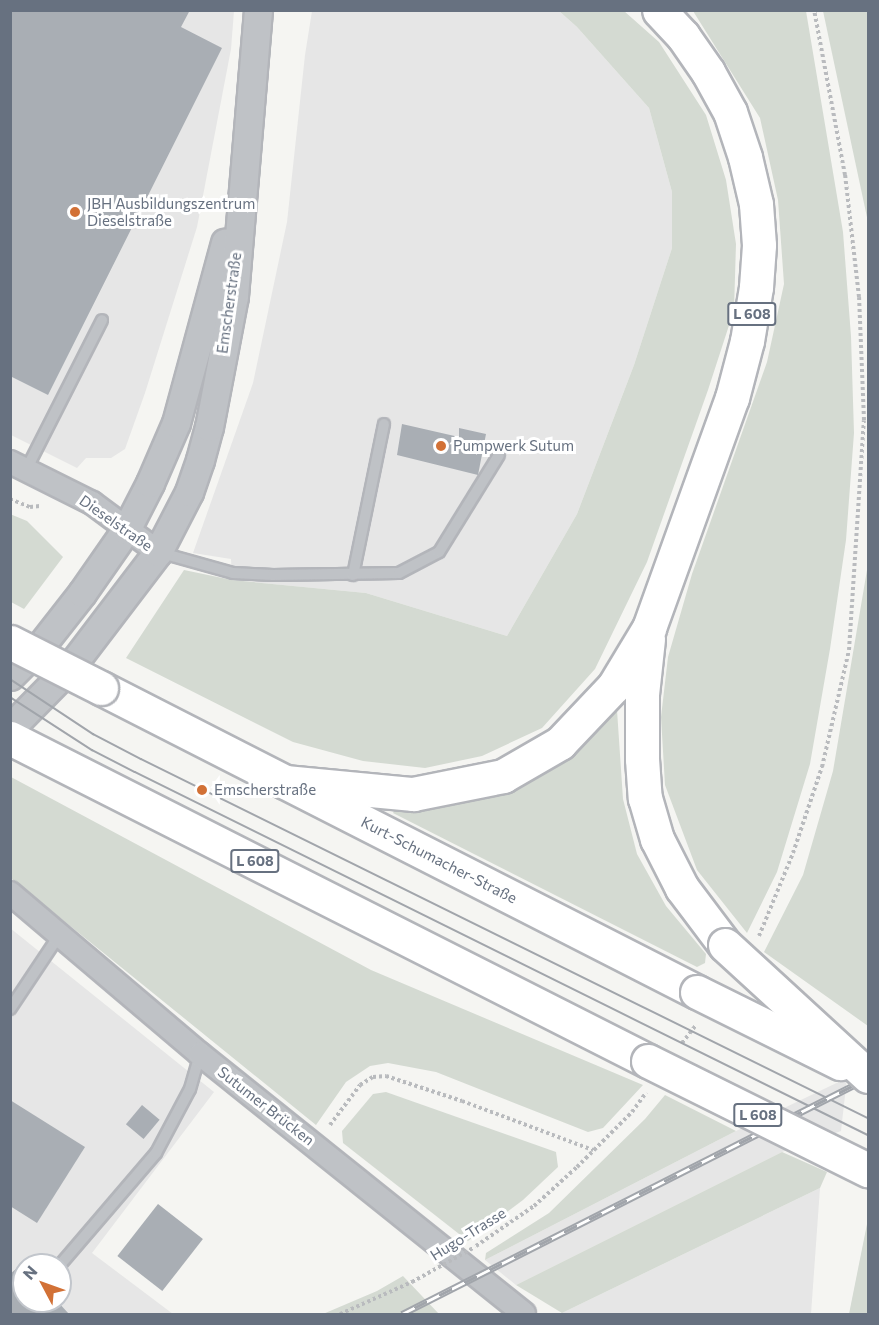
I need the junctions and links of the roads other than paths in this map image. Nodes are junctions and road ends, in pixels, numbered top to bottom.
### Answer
1 (258, 10) edge
2 (659, 10) edge
3 (242, 172) junction
4 (102, 320) dead end
5 (384, 424) dead end
6 (499, 454) dead end
7 (18, 466) edge
8 (126, 530) junction
9 (158, 552) junction
10 (352, 574) junction
11 (649, 628) junction
12 (10, 642) edge
13 (10, 676) edge
14 (10, 728) edge
15 (24, 745) edge
16 (285, 782) junction
17 (10, 893) edge
18 (60, 934) junction
19 (10, 1008) edge
20 (200, 1054) junction
21 (868, 1077) edge
22 (868, 1170) edge
23 (70, 1253) edge
24 (524, 1314) edge

1 - 3 street, Emscherstraße
2 - 11 main road, L 608
3 - 8 street, Emscherstraße
3 - 9 street, Emscherstraße
4 - 7 lane
5 - 10 lane
6 - 10 lane
7 - 8 street, Dieselstraße
8 - 9 street, Dieselstraße
8 - 13 street, Emscherstraße
9 - 10 lane
9 - 14 street, Emscherstraße
11 - 16 main road, L 608
11 - 21 main road, L 608, bridge
12 - 16 main road, Kurt-Schumacher-Straße / L 608, bridge
15 - 22 main road, L 608, bridge
16 - 21 main road, Kurt-Schumacher-Straße / L 608, bridge
17 - 18 street, Sutumer Brücken
18 - 19 lane
18 - 20 street, Sutumer Brücken
20 - 23 lane
20 - 24 street, Sutumer Brücken

